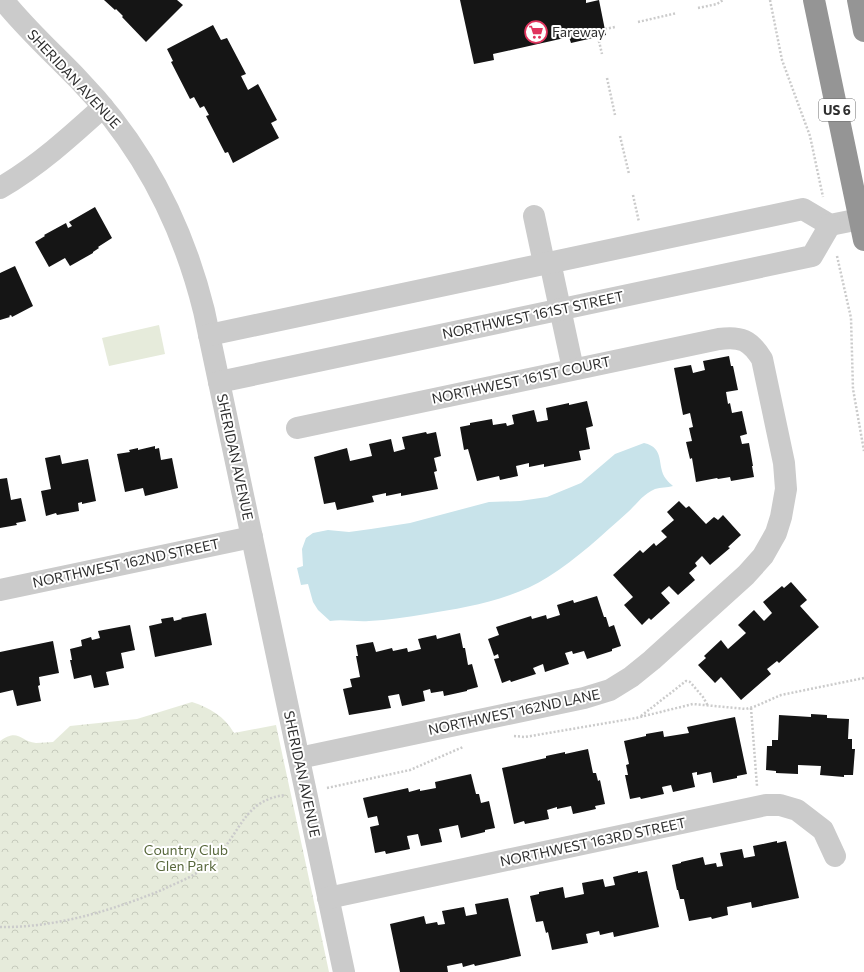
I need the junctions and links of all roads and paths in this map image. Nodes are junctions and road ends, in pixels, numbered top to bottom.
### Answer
1 (3, 0) edge
2 (724, 0) edge
3 (770, 0) edge
4 (814, 0) edge
5 (858, 0) edge
6 (698, 8) dead end
7 (677, 13) dead end
8 (638, 22) dead end
9 (615, 27) dead end
10 (605, 29) dead end
11 (864, 31) edge
12 (598, 37) dead end
13 (602, 54) dead end
14 (607, 78) dead end
15 (103, 107) junction
16 (615, 115) dead end
17 (620, 136) dead end
18 (629, 174) dead end
19 (819, 179) dead end
20 (0, 188) edge
21 (633, 195) dead end
22 (534, 216) dead end
23 (639, 222) dead end
24 (830, 225) junction
25 (863, 226) edge
26 (547, 263) junction
27 (841, 277) dead end
28 (560, 309) junction
29 (209, 335) junction
30 (745, 340) joint
31 (573, 370) junction
32 (219, 382) junction
33 (297, 428) dead end
34 (864, 451) edge
35 (252, 537) junction
36 (0, 590) edge
37 (864, 678) edge
38 (708, 706) junction
39 (751, 708) junction
40 (639, 717) junction
41 (511, 736) dead end
42 (466, 745) dead end
43 (299, 758) junction
44 (306, 793) junction
45 (758, 807) junction
46 (835, 856) dead end
47 (328, 898) junction
48 (0, 927) edge
49 (344, 972) edge

1 - 15 street, SHERIDAN AVENUE
2 - 6 path
3 - 19 path
4 - 25 highway, US 6
5 - 11 highway
7 - 8 path
9 - 10 path
12 - 13 path
14 - 16 path
15 - 20 street
15 - 29 street, SHERIDAN AVENUE
17 - 18 path
21 - 23 path
22 - 26 street
24 - 25 street
24 - 26 street
24 - 28 street, NORTHWEST 161ST STREET
26 - 28 street
26 - 29 street
27 - 34 path
28 - 31 street
28 - 32 street, NORTHWEST 161ST STREET
29 - 32 street, SHERIDAN AVENUE
30 - 31 street, NORTHWEST 161ST COURT
30 - 43 street, NORTHWEST 162ND LANE
31 - 33 street, NORTHWEST 161ST COURT
32 - 35 street, SHERIDAN AVENUE
35 - 36 street, NORTHWEST 162ND STREET
35 - 43 street, SHERIDAN AVENUE
37 - 39 path
38 - 39 path
38 - 40 path
38 - 40 path
39 - 45 path
40 - 41 path
42 - 44 path
43 - 44 street, SHERIDAN AVENUE
44 - 47 street, SHERIDAN AVENUE
44 - 48 path
45 - 46 street, NORTHWEST 163RD STREET
45 - 47 street, NORTHWEST 163RD STREET
47 - 49 street, SHERIDAN AVENUE

